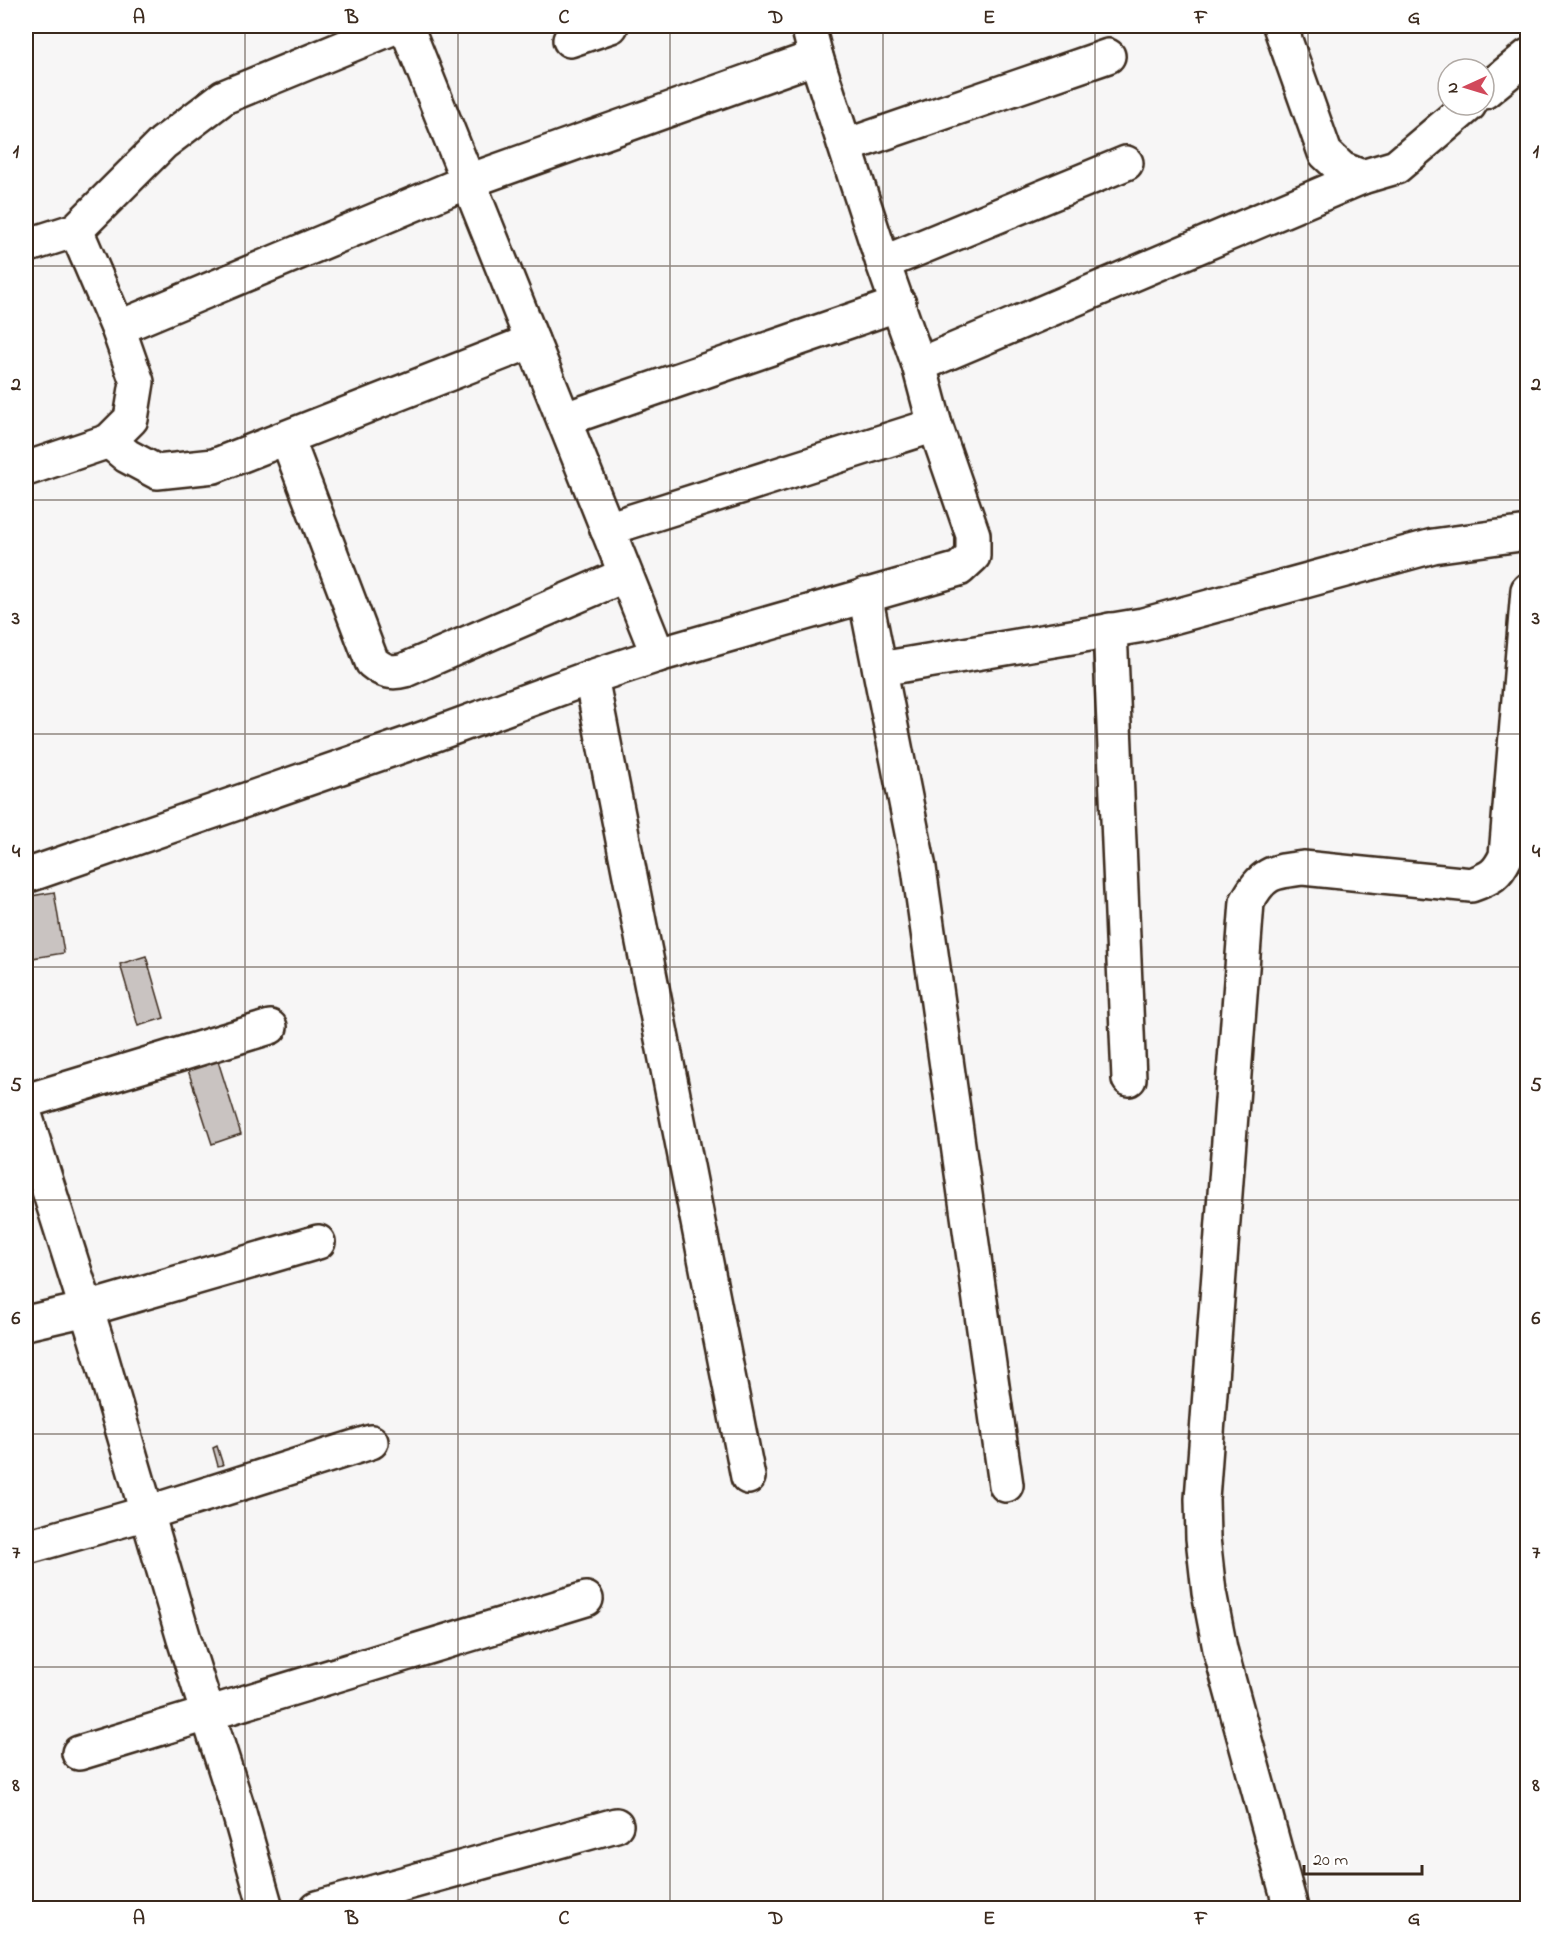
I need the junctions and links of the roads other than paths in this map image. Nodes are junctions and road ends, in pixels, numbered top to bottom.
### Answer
1 (397, 26) edge
2 (406, 26) edge
3 (611, 26) edge
4 (1280, 26) edge
5 (815, 35) edge
6 (570, 40) dead end
7 (1108, 56) dead end
8 (1527, 56) edge
9 (1496, 82) edge
10 (1455, 117) edge
11 (846, 146) junction
12 (1126, 163) dead end
13 (1362, 177) junction
14 (469, 181) junction
15 (76, 230) junction
16 (26, 246) edge
17 (884, 263) junction
18 (899, 304) junction
19 (118, 328) junction
20 (532, 341) junction
21 (920, 365) junction
22 (565, 419) junction
23 (935, 425) junction
24 (287, 438) junction
25 (109, 441) junction
26 (26, 469) edge
27 (606, 529) junction
28 (1527, 533) edge
29 (625, 575) junction
30 (1527, 590) edge
31 (865, 595) junction
32 (1110, 630) junction
33 (658, 655) junction
34 (880, 669) junction
35 (591, 677) junction
36 (26, 876) edge
37 (270, 1027) dead end
38 (1129, 1079) dead end
39 (26, 1101) edge
40 (26, 1118) edge
41 (318, 1242) dead end
42 (87, 1310) junction
43 (26, 1323) edge
44 (371, 1442) dead end
45 (748, 1477) dead end
46 (1006, 1485) dead end
47 (147, 1512) junction
48 (27, 1547) edge
49 (586, 1599) dead end
50 (207, 1713) junction
51 (79, 1753) dead end
52 (616, 1825) dead end
53 (266, 1908) edge
54 (317, 1908) edge
55 (1291, 1908) edge

1 - 15 street
2 - 14 street
3 - 6 street
4 - 13 street
5 - 11 street
5 - 14 street
7 - 11 street
8 - 9 street
10 - 13 street
11 - 17 street
12 - 17 street
13 - 21 street
14 - 19 street
14 - 20 street
15 - 16 street
15 - 19 street
17 - 18 street
18 - 21 street
18 - 22 street
19 - 25 street
20 - 22 street
20 - 24 street
21 - 23 street
22 - 27 street
23 - 27 street
23 - 31 street
24 - 25 street
24 - 29 street
25 - 26 street
27 - 29 street
28 - 32 street
29 - 33 street
30 - 55 street
31 - 33 street
31 - 34 street
32 - 34 street
32 - 38 street
33 - 35 street
34 - 46 street
35 - 36 street
35 - 45 street
37 - 39 street
40 - 42 street
41 - 42 street
42 - 43 street
42 - 47 street
44 - 47 street
47 - 48 street
47 - 50 street
49 - 50 street
50 - 51 street
50 - 53 street
52 - 54 street

